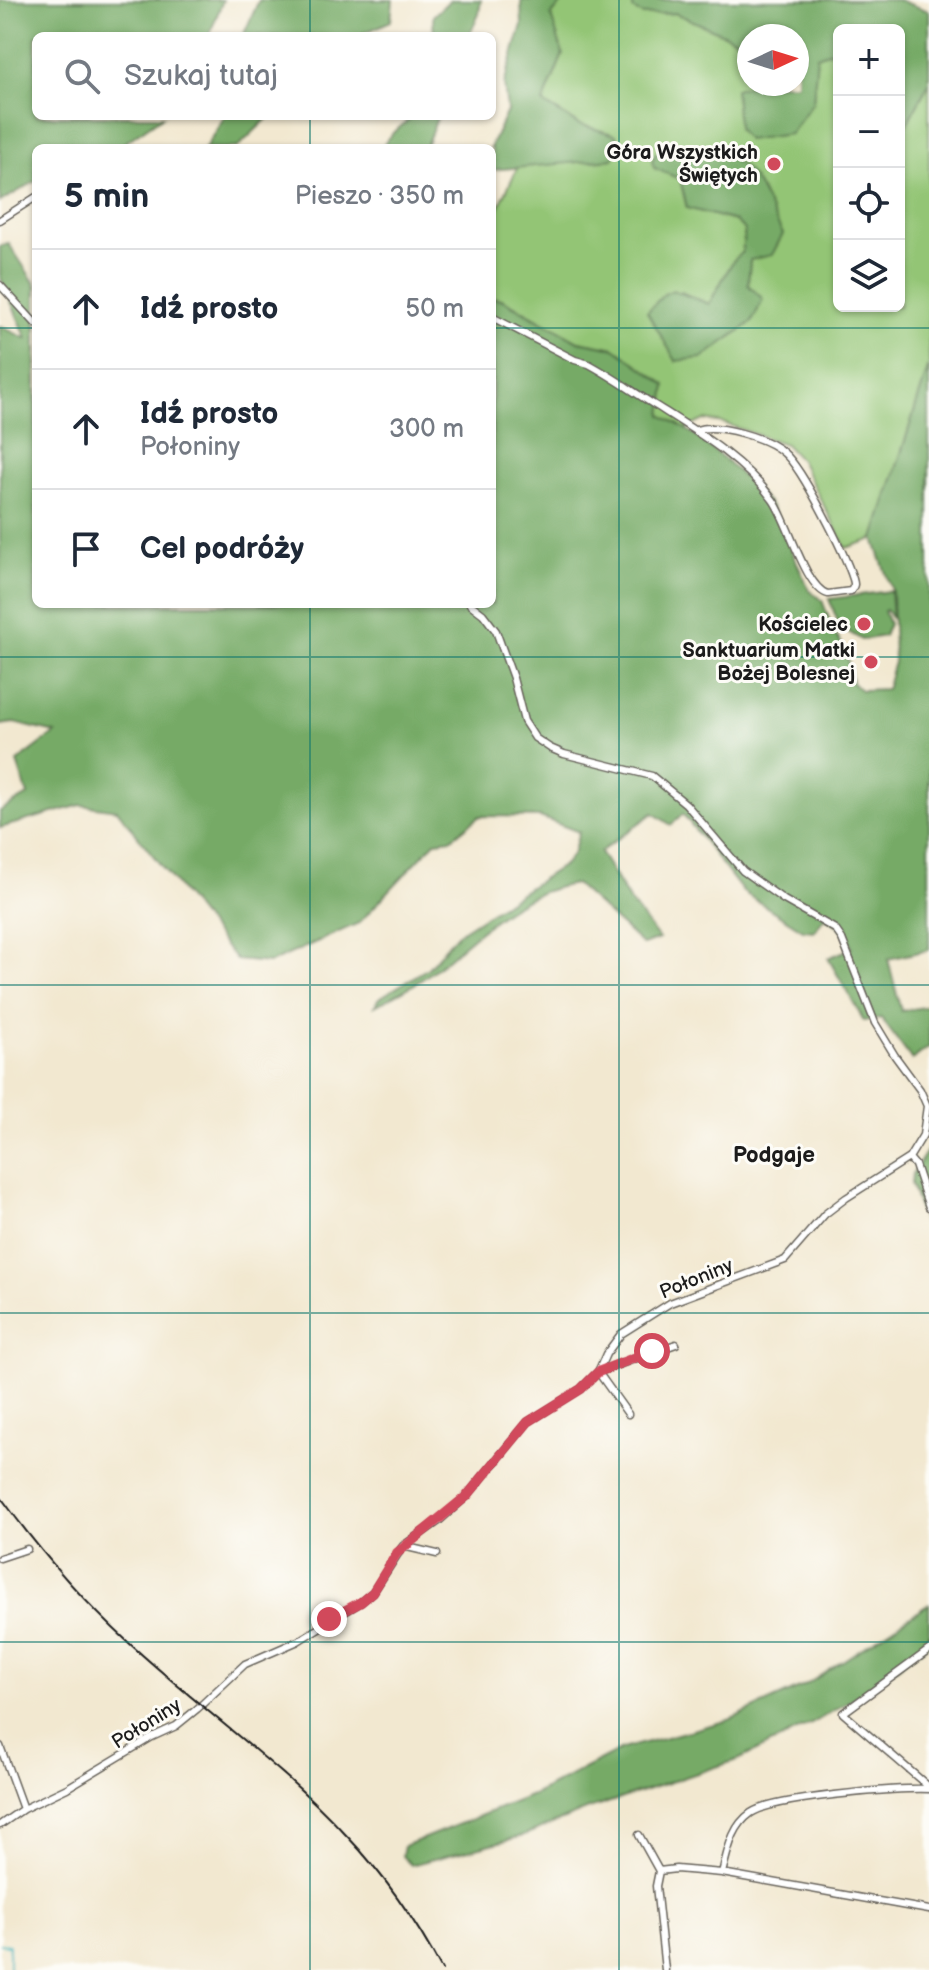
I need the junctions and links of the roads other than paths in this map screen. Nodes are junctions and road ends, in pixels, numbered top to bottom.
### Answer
1 (32, 200) edge
2 (0, 220) edge
3 (0, 285) edge
4 (496, 319) edge
5 (32, 320) edge
6 (696, 430) junction
7 (475, 608) edge
8 (909, 1158) junction
9 (929, 1207) edge
10 (676, 1344) dead end
11 (598, 1372) junction
12 (628, 1414) dead end
13 (403, 1546) junction
14 (27, 1549) dead end
15 (437, 1554) dead end
16 (0, 1558) edge
17 (929, 1650) edge
18 (0, 1746) edge
19 (929, 1788) edge
20 (23, 1809) junction
21 (0, 1825) edge
22 (639, 1835) dead end
23 (659, 1871) junction
24 (722, 1873) junction
25 (929, 1910) edge
26 (665, 1970) edge

1 - 2 street
3 - 5 street
4 - 6 street
6 - 6 street
7 - 8 street
8 - 9 street
8 - 11 street, Połoniny
10 - 11 street
11 - 12 street
11 - 13 street, Połoniny
13 - 15 street
13 - 20 street, Połoniny
14 - 16 street
17 - 19 street
18 - 20 street
19 - 24 street
20 - 21 street, Połoniny
22 - 23 street
23 - 24 street
23 - 26 street
24 - 25 street

